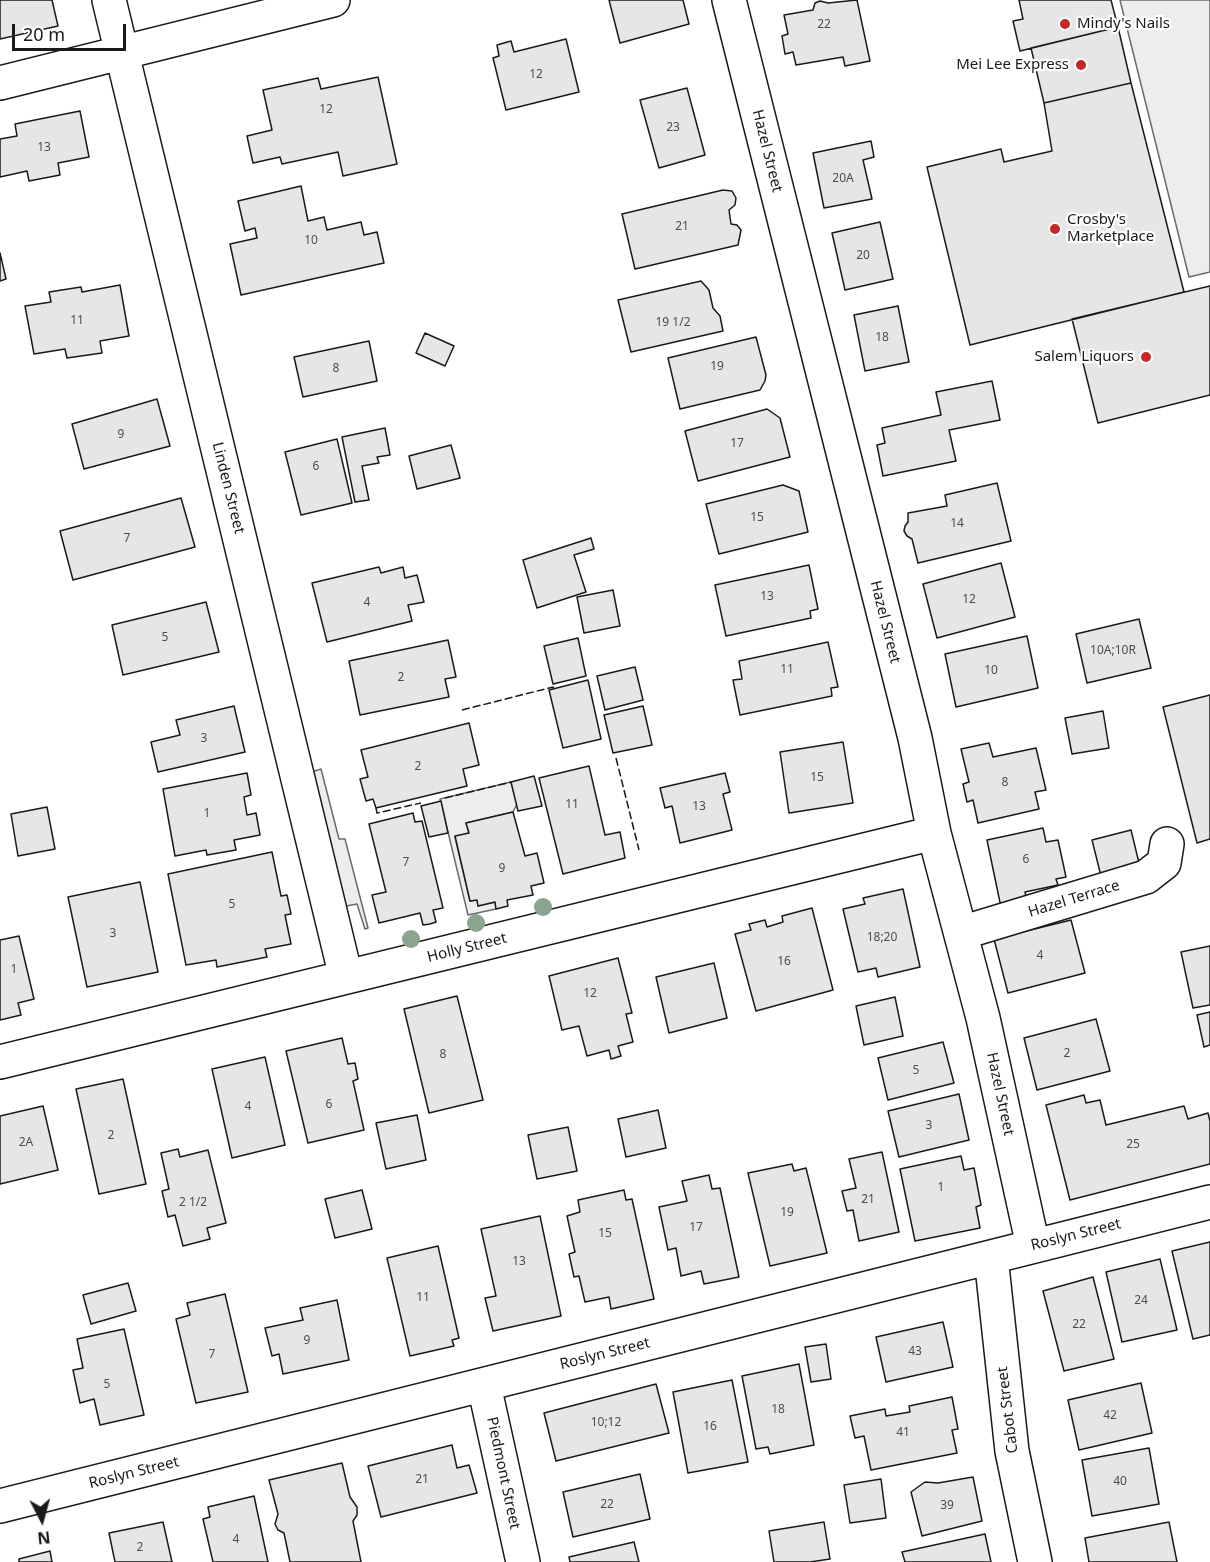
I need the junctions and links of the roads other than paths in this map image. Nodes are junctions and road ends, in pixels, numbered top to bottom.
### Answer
1 (109, 0) edge
2 (333, 0) edge
3 (729, 0) edge
4 (122, 53) junction
5 (0, 83) edge
6 (934, 832) junction
7 (1167, 844) dead end
8 (961, 933) junction
9 (346, 977) junction
10 (0, 1062) edge
11 (1210, 1202) edge
12 (1033, 1246) junction
13 (991, 1257) junction
14 (484, 1384) junction
15 (0, 1506) edge
16 (523, 1562) edge
17 (1035, 1562) edge

1 - 4 street, Linden Street
2 - 4 street
3 - 6 street, Hazel Street
4 - 5 street
4 - 9 street, Linden Street
6 - 8 street, Hazel Street
6 - 9 street, Holly Street
7 - 8 street, Hazel Terrace
8 - 12 street, Hazel Street
9 - 10 street, Holly Street
11 - 12 street, Roslyn Street
12 - 13 street, Roslyn Street
13 - 14 street, Roslyn Street
13 - 17 street, Cabot Street
14 - 15 street, Roslyn Street
14 - 16 street, Piedmont Street

